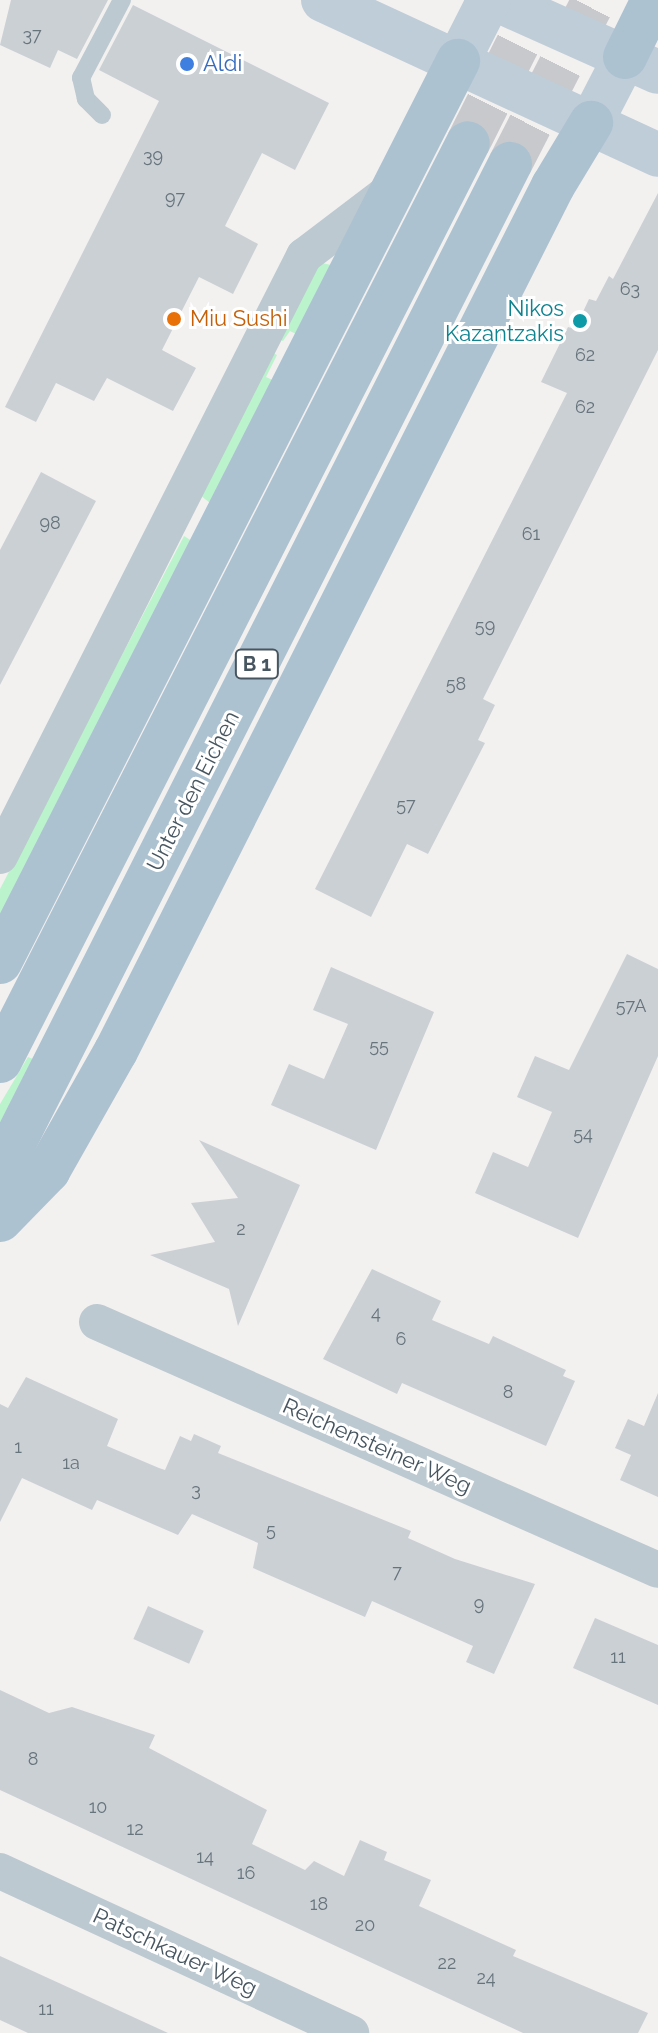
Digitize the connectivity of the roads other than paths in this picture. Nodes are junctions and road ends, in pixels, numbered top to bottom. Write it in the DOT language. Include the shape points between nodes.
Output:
graph roads {
  1 [pos="122,0"];
  2 [pos="323,0"];
  3 [pos="489,0"];
  4 [pos="497,0"];
  5 [pos="653,0"];
  6 [pos="458,61"];
  7 [pos="641,64"];
  8 [pos="102,115"];
  9 [pos="591,123"];
  10 [pos="468,143"];
  11 [pos="658,155"];
  12 [pos="510,164"];
  13 [pos="393,188"];
  14 [pos="0,856"];
  15 [pos="0,962"];
  16 [pos="0,1061"];
  17 [pos="0,1209"];
  18 [pos="0,1220"];
  19 [pos="97,1322"];
  20 [pos="658,1570"];
  21 [pos="0,1871"];
  22 [pos="351,2033"];
  1 -- 8 [label="lane" via="81,78 86,99"];
  2 -- 6 [label="main road"];
  3 -- 6 [label="main road"];
  4 -- 7 [label="main road"];
  5 -- 7 [label="main road"];
  6 -- 9 [label="main road"];
  6 -- 13 [label="main road"];
  7 -- 9 [label="main road"];
  9 -- 11 [label="main road"];
  9 -- 18 [label="main road" via="553,186 116,1051 48,1171"];
  10 -- 16 [label="main road, B 1"];
  12 -- 17 [label="main road, Unter den Eichen / B 1" via="4,1163"];
  13 -- 14 [label="street" via="304,256"];
  13 -- 15 [label="main road"];
  19 -- 20 [label="street, Reichensteiner Weg"];
  21 -- 22 [label="street, Patschkauer Weg"];
}
